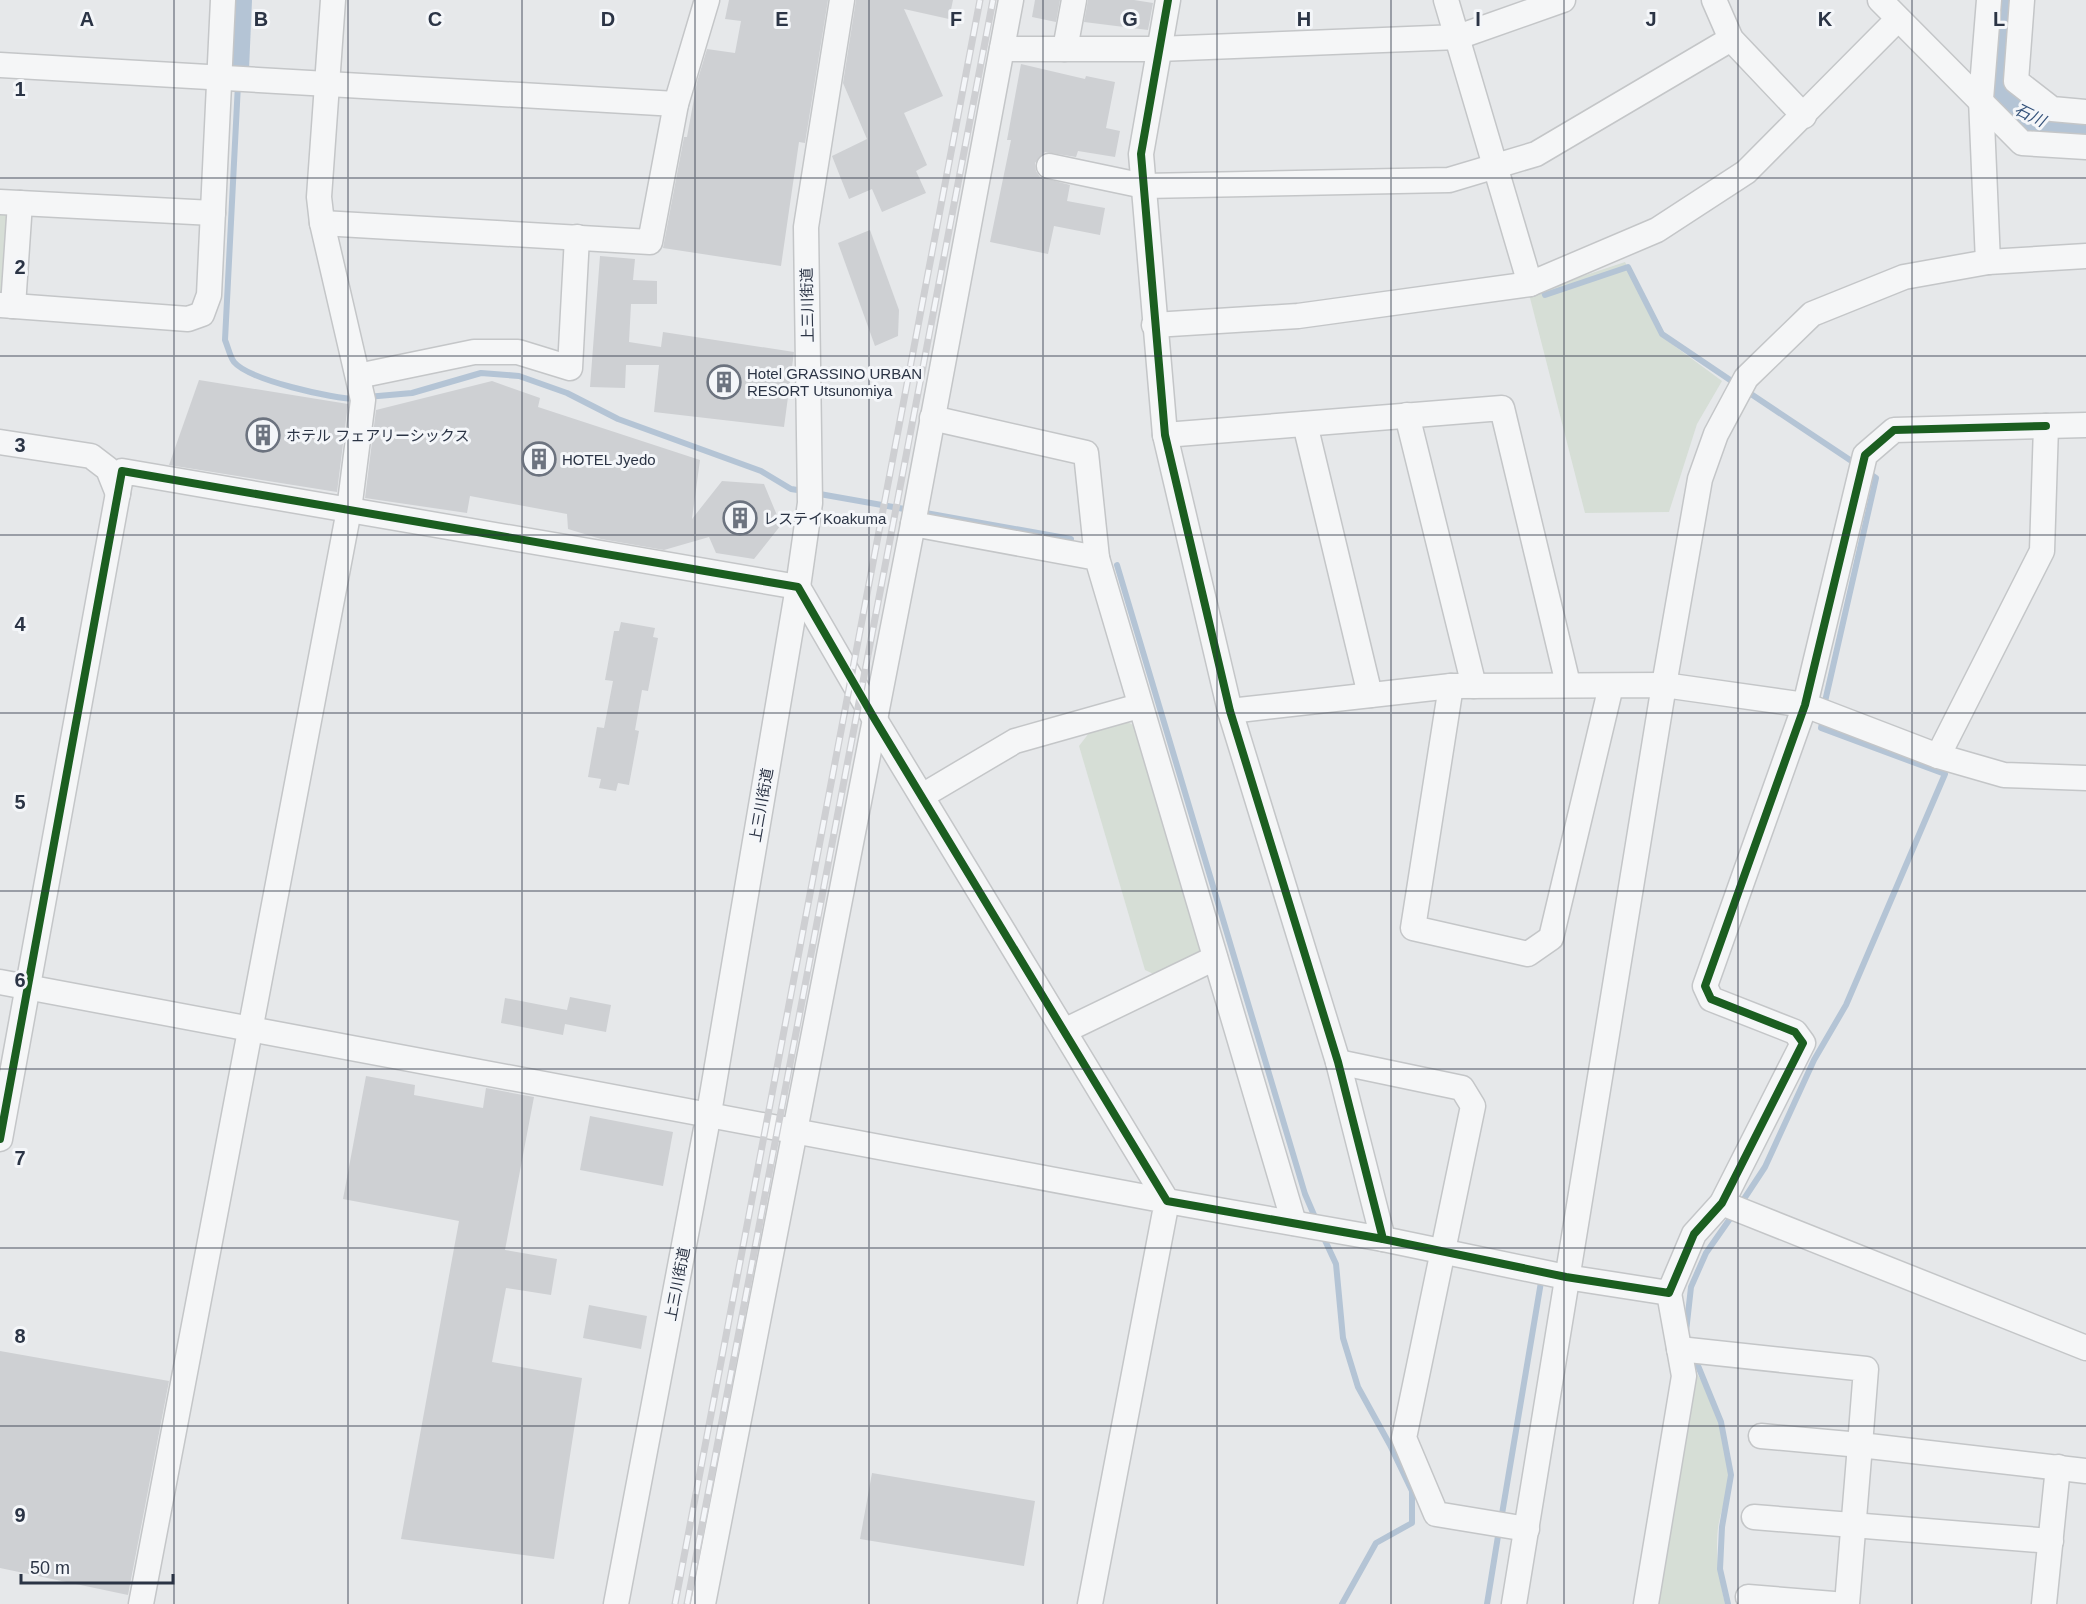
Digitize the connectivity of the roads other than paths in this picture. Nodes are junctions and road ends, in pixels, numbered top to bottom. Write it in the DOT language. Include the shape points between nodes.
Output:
graph roads {
  1 [pos="223,0"];
  2 [pos="333,0"];
  3 [pos="707,0"];
  4 [pos="842,0"];
  5 [pos="1011,0"];
  6 [pos="1074,0"];
  7 [pos="1168,0"];
  8 [pos="1446,0"];
  9 [pos="1563,0"];
  10 [pos="1714,0"];
  11 [pos="1880,0"];
  12 [pos="1989,0"];
  13 [pos="2022,0"];
  14 [pos="1898,19"];
  15 [pos="1458,37"];
  16 [pos="1731,39"];
  17 [pos="1002,49"];
  18 [pos="1065,49"];
  19 [pos="1158,49"];
  20 [pos="0,65"];
  21 [pos="220,77"];
  22 [pos="328,84"];
  23 [pos="1981,99"];
  24 [pos="676,104"];
  25 [pos="2086,112"];
  26 [pos="1804,116"];
  27 [pos="2086,147"];
  28 [pos="1049,166"];
  29 [pos="1496,166"];
  30 [pos="1144,186"];
  31 [pos="10,203"];
  32 [pos="213,213"];
  33 [pos="322,223"];
  34 [pos="578,237"];
  35 [pos="2086,256"];
  36 [pos="1988,262"];
  37 [pos="1530,284"];
  38 [pos="7,305"];
  39 [pos="1154,325"];
  40 [pos="358,376"];
  41 [pos="1407,415"];
  42 [pos="932,418"];
  43 [pos="1305,424"];
  44 [pos="2086,424"];
  45 [pos="2046,426"];
  46 [pos="1165,435"];
  47 [pos="0,442"];
  48 [pos="118,494"];
  49 [pos="349,510"];
  50 [pos="913,525"];
  51 [pos="1097,558"];
  52 [pos="798,587"];
  53 [pos="1568,684"];
  54 [pos="1664,685"];
  55 [pos="1462,686"];
  56 [pos="1611,686"];
  57 [pos="1370,695"];
  58 [pos="1805,705"];
  59 [pos="1139,706"];
  60 [pos="1230,711"];
  61 [pos="874,718"];
  62 [pos="1938,756"];
  63 [pos="2086,778"];
  64 [pos="922,796"];
  65 [pos="1215,958"];
  66 [pos="0,982"];
  67 [pos="28,987"];
  68 [pos="250,1029"];
  69 [pos="1064,1030"];
  70 [pos="1338,1062"];
  71 [pos="709,1113"];
  72 [pos="795,1130"];
  73 [pos="0,1139"];
  74 [pos="1167,1202"];
  75 [pos="1722,1203"];
  76 [pos="1294,1223"];
  77 [pos="1383,1239"];
  78 [pos="1442,1251"];
  79 [pos="1566,1277"];
  80 [pos="1669,1293"];
  81 [pos="1679,1348"];
  82 [pos="2086,1348"];
  83 [pos="1761,1436"];
  84 [pos="1860,1445"];
  85 [pos="2058,1467"];
  86 [pos="2086,1471"];
  87 [pos="1754,1517"];
  88 [pos="1854,1526"];
  89 [pos="1527,1529"];
  90 [pos="2051,1541"];
  91 [pos="1748,1597"];
  92 [pos="141,1604"];
  93 [pos="616,1604"];
  94 [pos="703,1604"];
  95 [pos="1090,1604"];
  96 [pos="1514,1604"];
  97 [pos="1646,1604"];
  98 [pos="1834,1604"];
  99 [pos="1847,1604"];
  100 [pos="2044,1604"];
  1 -- 21 [label="street"];
  2 -- 22 [label="street"];
  3 -- 24 [label="street"];
  4 -- 52 [label="street, 上三川街道" via="806,227 810,503"];
  5 -- 17 [label="street"];
  6 -- 18 [label="street"];
  7 -- 19 [label="street"];
  8 -- 15 [label="street"];
  9 -- 15 [label="street"];
  10 -- 16 [label="street"];
  11 -- 14 [label="street"];
  12 -- 23 [label="street"];
  13 -- 25 [label="street" via="2016,81 2052,109"];
  14 -- 23 [label="street"];
  14 -- 26 [label="street"];
  15 -- 19 [label="street"];
  15 -- 29 [label="street"];
  16 -- 26 [label="street"];
  16 -- 29 [label="street" via="1536,154"];
  17 -- 18 [label="street"];
  17 -- 42 [label="street"];
  18 -- 19 [label="street"];
  19 -- 30 [label="street" via="1141,154"];
  20 -- 21 [label="street"];
  21 -- 22 [label="street"];
  21 -- 32 [label="street"];
  22 -- 24 [label="street"];
  22 -- 33 [label="street" via="319,197"];
  23 -- 27 [label="street" via="2022,143"];
  23 -- 36 [label="street"];
  24 -- 34 [label="street" via="650,242"];
  26 -- 37 [label="street" via="1746,172 1657,230"];
  28 -- 30 [label="street"];
  29 -- 30 [label="street" via="1449,180"];
  29 -- 37 [label="street"];
  30 -- 39 [label="street"];
  31 -- 32 [label="street"];
  31 -- 38 [label="street"];
  32 -- 38 [label="street" via="209,296 202,314 188,319"];
  33 -- 34 [label="street"];
  33 -- 40 [label="street"];
  34 -- 40 [label="street" via="570,368 518,352 474,352"];
  35 -- 36 [label="street"];
  36 -- 54 [label="street" via="1904,277 1812,314 1746,378 1716,435 1700,479"];
  37 -- 39 [label="street" via="1298,316"];
  39 -- 46 [label="street"];
  40 -- 49 [label="street" via="363,400"];
  41 -- 43 [label="street"];
  41 -- 53 [label="street" via="1502,408"];
  41 -- 55 [label="street"];
  42 -- 50 [label="street"];
  42 -- 51 [label="street" via="1086,453"];
  43 -- 46 [label="street"];
  43 -- 57 [label="street"];
  44 -- 45 [label="street"];
  45 -- 58 [label="street" via="1894,430 1865,455"];
  45 -- 62 [label="street" via="2042,551"];
  46 -- 60 [label="street"];
  47 -- 48 [label="street" via="91,456 108,469"];
  48 -- 49 [label="street" via="122,471"];
  48 -- 67 [label="street"];
  49 -- 52 [label="street"];
  49 -- 68 [label="street"];
  50 -- 51 [label="street"];
  50 -- 61 [label="street"];
  51 -- 59 [label="street"];
  52 -- 61 [label="street"];
  52 -- 71 [label="street, 上三川街道"];
  53 -- 55 [label="street"];
  53 -- 56 [label="street"];
  54 -- 56 [label="street"];
  54 -- 58 [label="street"];
  54 -- 79 [label="street"];
  55 -- 56 [label="street" via="1413,928 1528,954 1551,938"];
  55 -- 57 [label="street"];
  57 -- 60 [label="street"];
  58 -- 62 [label="street"];
  58 -- 75 [label="street" via="1705,986 1711,999 1795,1032 1803,1043"];
  59 -- 64 [label="street" via="1015,741"];
  59 -- 65 [label="street"];
  60 -- 70 [label="street"];
  61 -- 64 [label="street"];
  61 -- 72 [label="street"];
  62 -- 63 [label="street" via="2004,775"];
  64 -- 69 [label="street"];
  65 -- 69 [label="street"];
  65 -- 76 [label="street"];
  66 -- 67 [label="street"];
  67 -- 68 [label="street"];
  67 -- 73 [label="street"];
  68 -- 71 [label="street"];
  68 -- 92 [label="street"];
  69 -- 74 [label="street"];
  70 -- 77 [label="street"];
  70 -- 78 [label="street" via="1462,1088 1473,1106"];
  71 -- 72 [label="street"];
  71 -- 93 [label="street, 上三川街道"];
  72 -- 74 [label="street"];
  72 -- 94 [label="street"];
  74 -- 76 [label="street"];
  74 -- 95 [label="street"];
  75 -- 80 [label="street" via="1694,1234"];
  75 -- 82 [label="street"];
  76 -- 77 [label="street"];
  77 -- 78 [label="street"];
  78 -- 79 [label="street"];
  78 -- 89 [label="street" via="1404,1438 1436,1514"];
  79 -- 80 [label="street"];
  79 -- 89 [label="street"];
  80 -- 81 [label="street"];
  81 -- 84 [label="street" via="1866,1369"];
  81 -- 97 [label="street" via="1684,1376"];
  83 -- 84 [label="street"];
  84 -- 85 [label="street"];
  84 -- 88 [label="street"];
  85 -- 86 [label="street"];
  85 -- 90 [label="street"];
  87 -- 88 [label="street"];
  88 -- 90 [label="street"];
  88 -- 99 [label="street"];
  89 -- 96 [label="street"];
  90 -- 100 [label="street"];
  91 -- 98 [label="street"];
}
